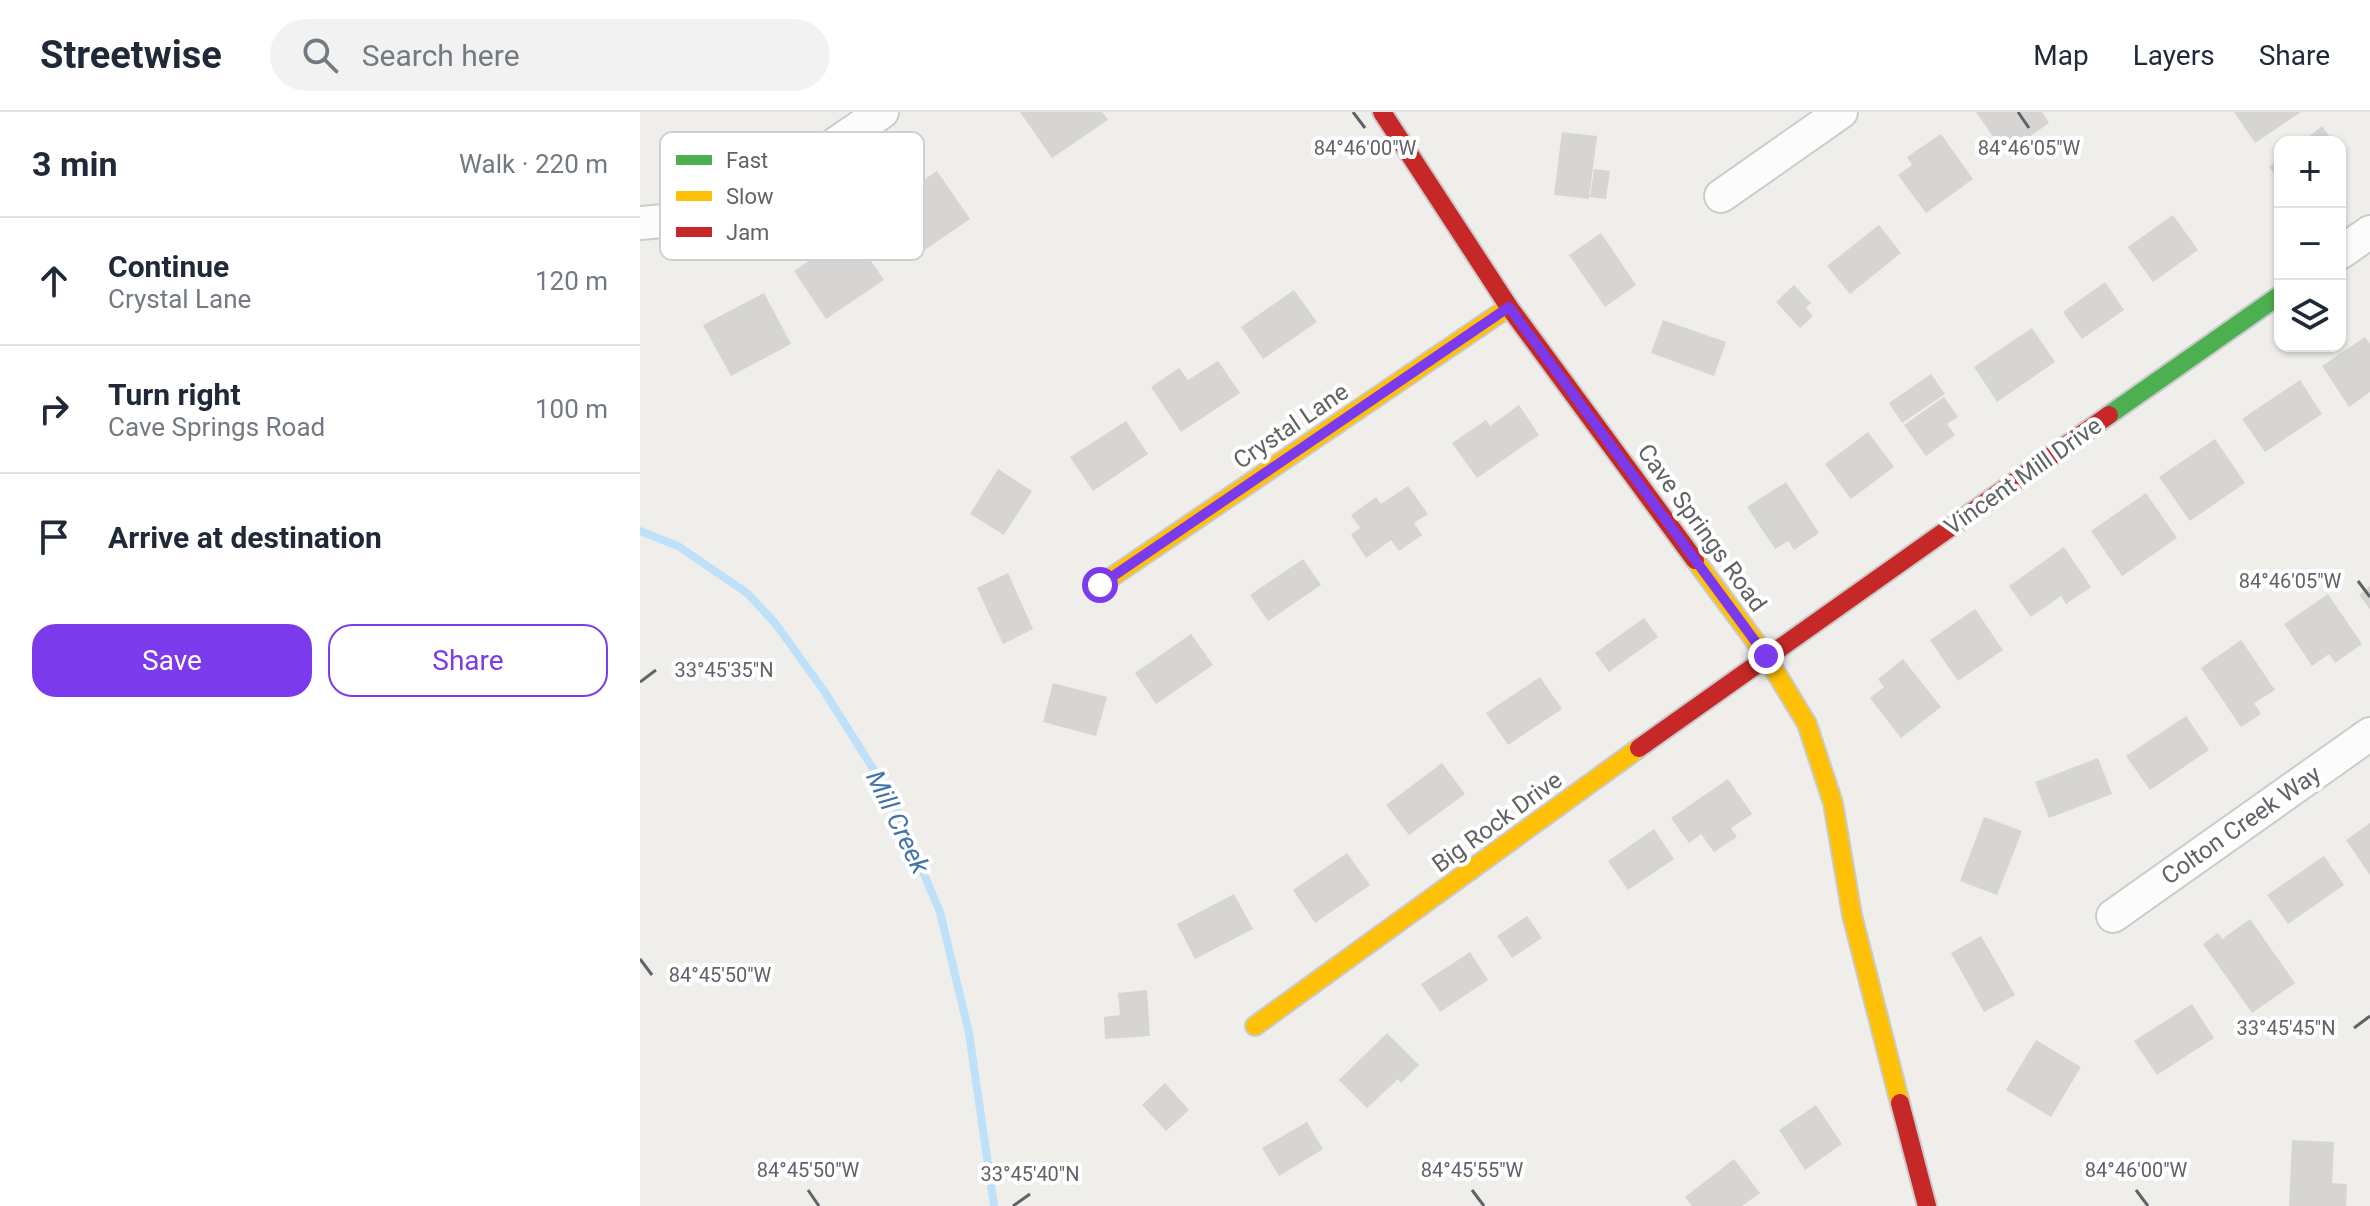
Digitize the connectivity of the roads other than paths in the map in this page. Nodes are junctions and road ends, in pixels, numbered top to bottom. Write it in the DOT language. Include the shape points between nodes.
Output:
graph roads {
  1 [pos="882,112"];
  2 [pos="1382,112"];
  3 [pos="1841,112"];
  4 [pos="853,132"];
  5 [pos="1721,196"];
  6 [pos="660,221"];
  7 [pos="640,223"];
  8 [pos="2370,232"];
  9 [pos="2346,249"];
  10 [pos="2274,299"];
  11 [pos="1509,307"];
  12 [pos="1100,585"];
  13 [pos="1766,656"];
  14 [pos="2370,734"];
  15 [pos="2113,916"];
  16 [pos="1255,1026"];
  17 [pos="1927,1206"];
  1 -- 4 [label="street"];
  2 -- 11 [label="street, Cave Springs Road"];
  3 -- 5 [label="street"];
  6 -- 7 [label="street"];
  8 -- 9 [label="street"];
  10 -- 13 [label="street, Vincent Mill Drive"];
  11 -- 12 [label="street, Crystal Lane"];
  11 -- 13 [label="street, Cave Springs Road"];
  13 -- 16 [label="street, Big Rock Drive"];
  13 -- 17 [label="street, Cave Springs Road" via="1807,724 1833,803 1852,915"];
  14 -- 15 [label="street, Colton Creek Way"];
}
